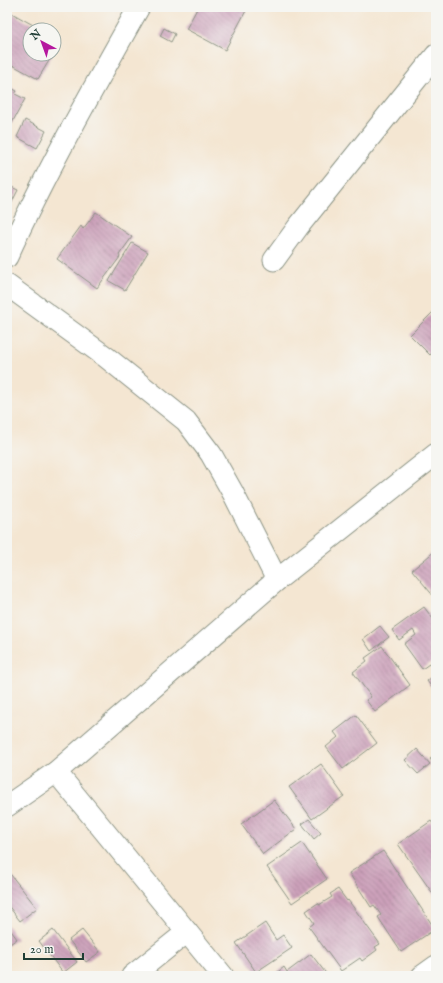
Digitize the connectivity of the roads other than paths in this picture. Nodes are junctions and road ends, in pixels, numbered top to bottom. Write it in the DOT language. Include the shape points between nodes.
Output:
graph roads {
  1 [pos="139,7"];
  2 [pos="436,55"];
  3 [pos="7,257"];
  4 [pos="274,260"];
  5 [pos="7,285"];
  6 [pos="436,454"];
  7 [pos="277,580"];
  8 [pos="56,772"];
  9 [pos="7,806"];
  10 [pos="187,932"];
  11 [pos="436,966"];
  12 [pos="132,976"];
  13 [pos="223,976"];
  14 [pos="422,976"];
  1 -- 3 [label="street" via="27,213"];
  2 -- 4 [label="street"];
  5 -- 7 [label="street" via="106,357 186,421 211,454"];
  6 -- 7 [label="street"];
  7 -- 8 [label="street"];
  8 -- 9 [label="street"];
  8 -- 10 [label="street"];
  10 -- 12 [label="street"];
  10 -- 13 [label="street"];
  11 -- 14 [label="street"];
}
